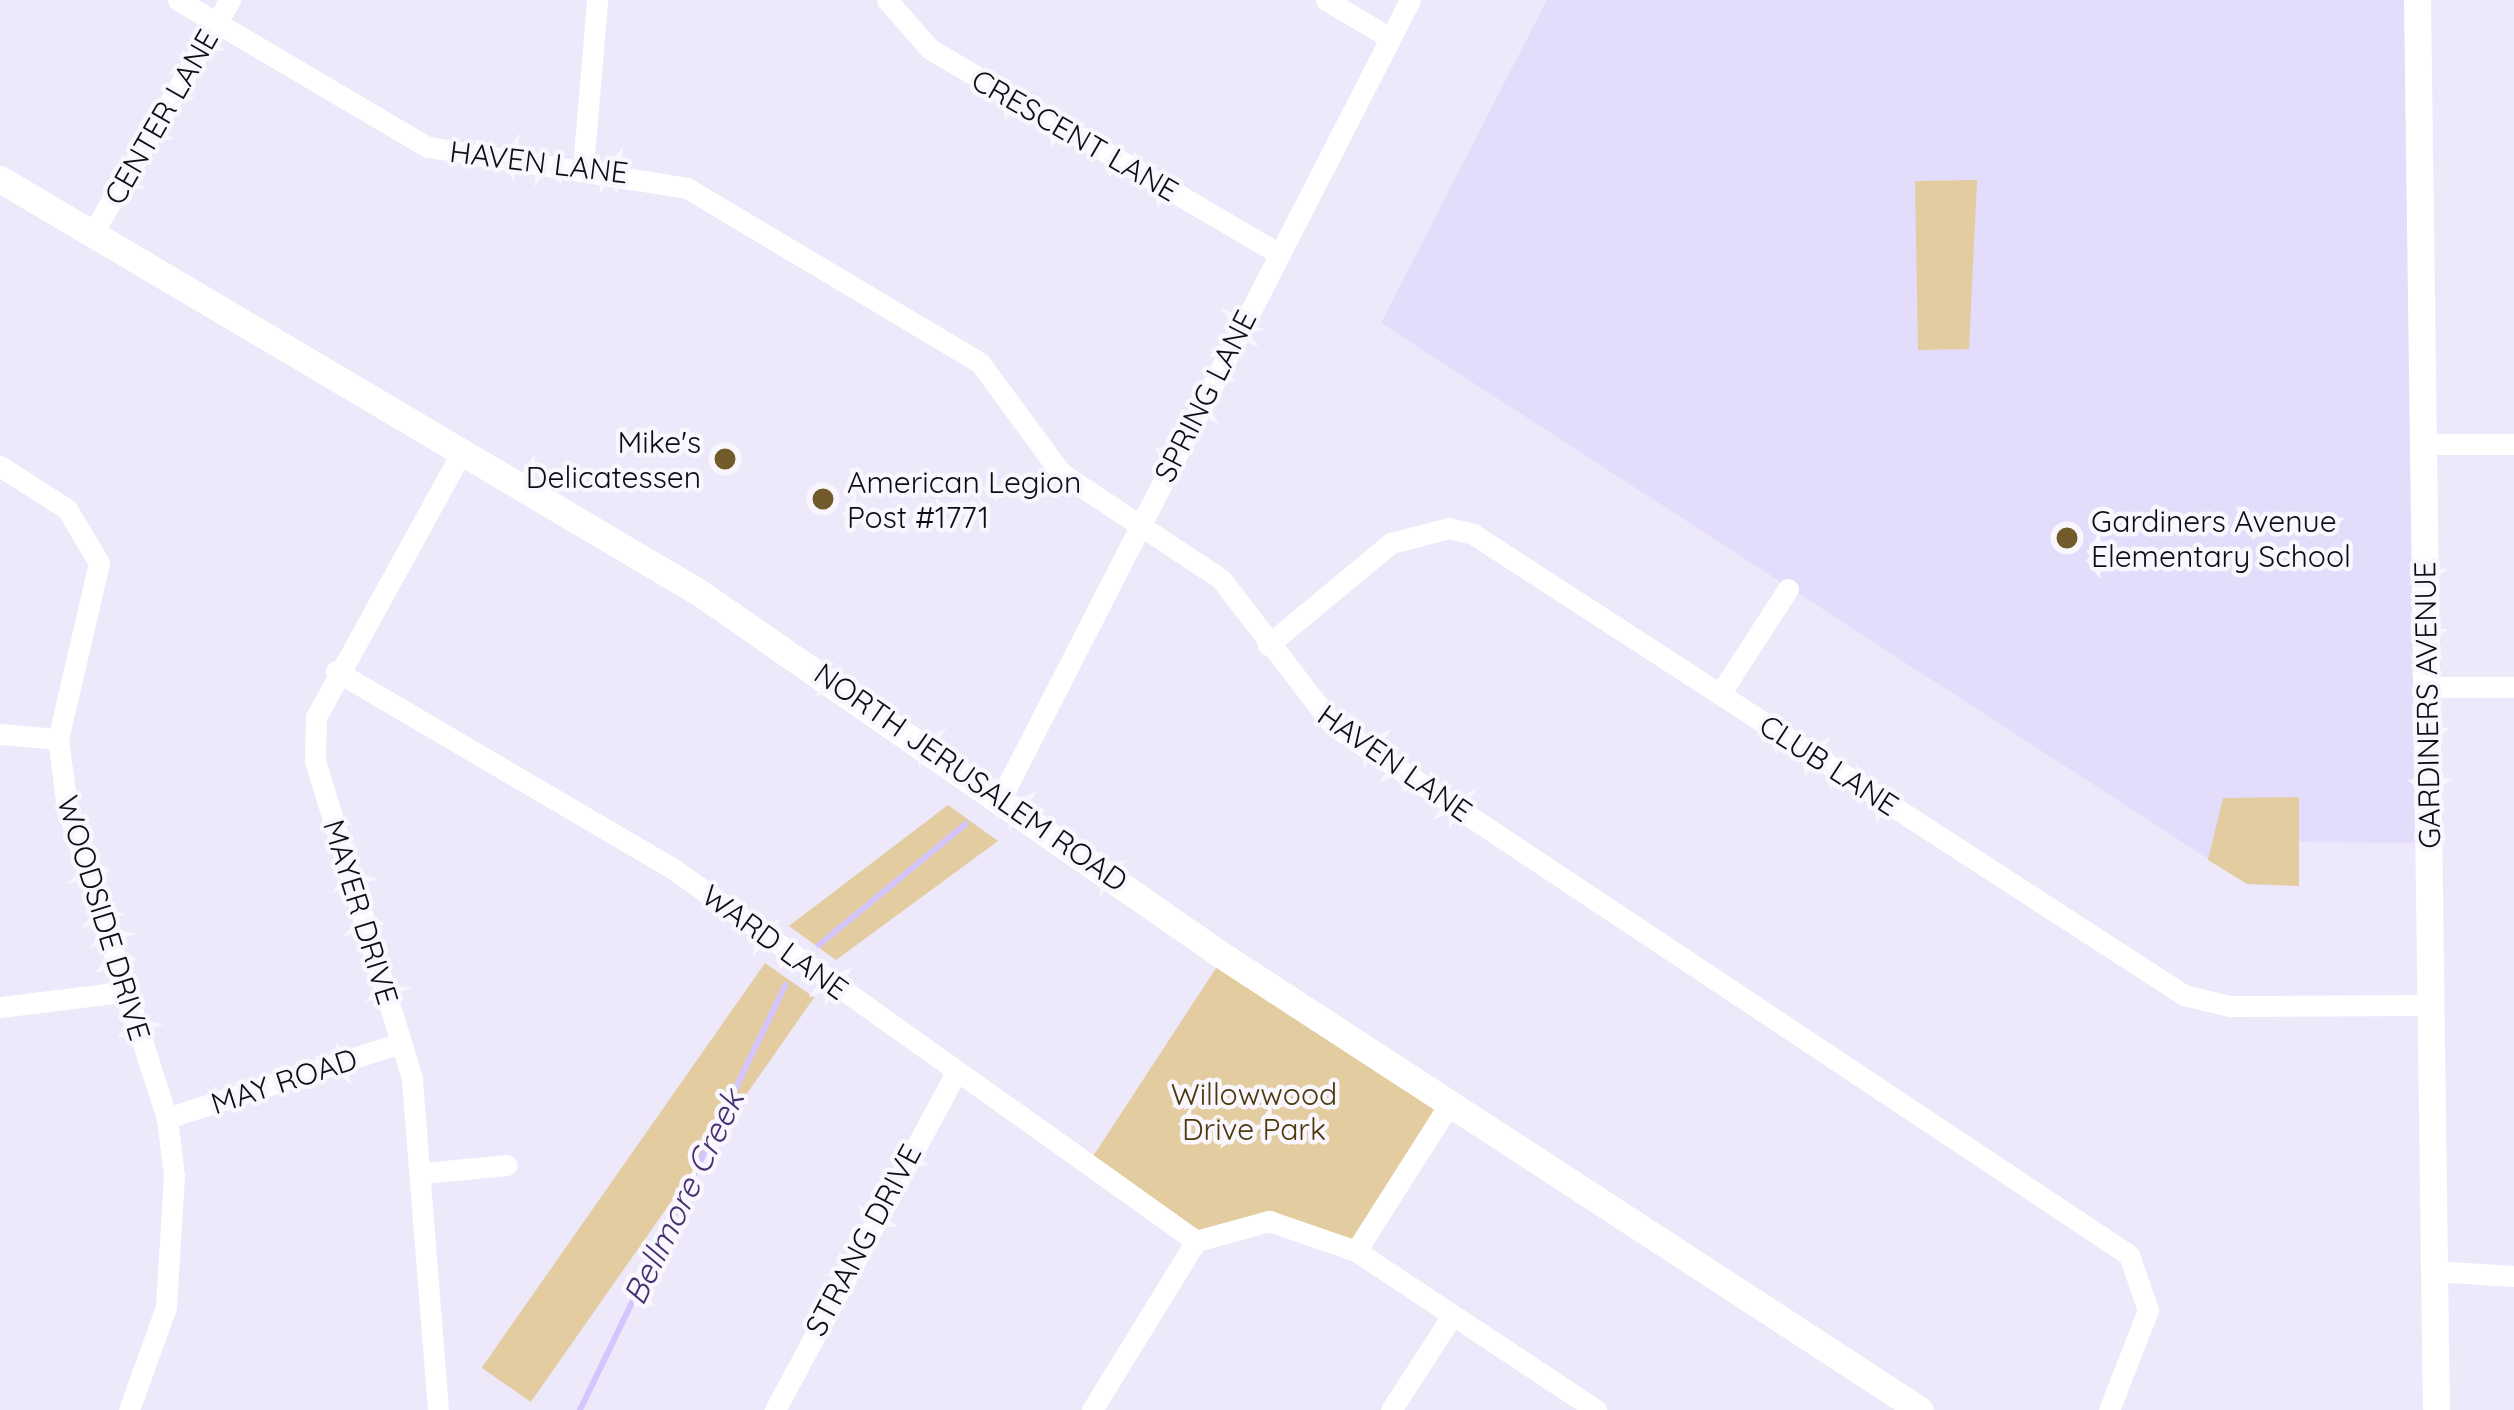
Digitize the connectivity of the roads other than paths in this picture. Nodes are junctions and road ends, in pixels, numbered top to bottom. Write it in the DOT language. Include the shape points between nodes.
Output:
graph roads {
  1 [pos="178,0"];
  2 [pos="230,0"];
  3 [pos="597,0"];
  4 [pos="887,0"];
  5 [pos="1326,0"];
  6 [pos="1410,0"];
  7 [pos="2417,0"];
  8 [pos="217,23"];
  9 [pos="1390,38"];
  10 [pos="583,168"];
  11 [pos="0,179"];
  12 [pos="92,234"];
  13 [pos="1279,254"];
  14 [pos="2423,444"];
  15 [pos="2514,444"];
  16 [pos="463,450"];
  17 [pos="0,466"];
  18 [pos="1139,525"];
  19 [pos="1788,589"];
  20 [pos="1268,645"];
  21 [pos="336,671"];
  22 [pos="2428,687"];
  23 [pos="2514,687"];
  24 [pos="1720,694"];
  25 [pos="0,734"];
  26 [pos="58,739"];
  27 [pos="1003,794"];
  28 [pos="123,992"];
  29 [pos="2430,1005"];
  30 [pos="0,1007"];
  31 [pos="400,1043"];
  32 [pos="956,1073"];
  33 [pos="1448,1106"];
  34 [pos="167,1118"];
  35 [pos="507,1165"];
  36 [pos="424,1172"];
  37 [pos="1196,1241"];
  38 [pos="1357,1251"];
  39 [pos="2433,1271"];
  40 [pos="2514,1276"];
  41 [pos="1452,1316"];
  42 [pos="130,1410"];
  43 [pos="439,1410"];
  44 [pos="775,1410"];
  45 [pos="1092,1410"];
  46 [pos="1391,1410"];
  47 [pos="1596,1410"];
  48 [pos="1920,1410"];
  49 [pos="2109,1410"];
  50 [pos="2436,1410"];
  1 -- 8 [label="street, HAVEN LANE"];
  2 -- 8 [label="street, CENTER LANE"];
  3 -- 10 [label="street"];
  4 -- 13 [label="street, CRESCENT LANE" via="930,50"];
  5 -- 9 [label="street"];
  6 -- 9 [label="street, SPRING LANE"];
  7 -- 14 [label="main road, GARDINERS AVENUE"];
  8 -- 10 [label="street, HAVEN LANE" via="428,147"];
  8 -- 12 [label="street, CENTER LANE"];
  9 -- 13 [label="street, SPRING LANE"];
  10 -- 18 [label="street, HAVEN LANE" via="687,188 959,348 1001,385 1061,473"];
  11 -- 12 [label="main road, NORTH JERUSALEM ROAD"];
  12 -- 16 [label="main road, NORTH JERUSALEM ROAD"];
  13 -- 18 [label="street, SPRING LANE"];
  14 -- 15 [label="street"];
  14 -- 22 [label="main road, GARDINERS AVENUE"];
  16 -- 21 [label="street, MAYER DRIVE"];
  16 -- 27 [label="main road, NORTH JERUSALEM ROAD"];
  17 -- 26 [label="street, WOODSIDE DRIVE" via="67,509 99,563"];
  18 -- 20 [label="street, HAVEN LANE" via="1221,579"];
  18 -- 27 [label="street, SPRING LANE"];
  19 -- 24 [label="street"];
  20 -- 24 [label="street, CLUB LANE" via="1391,543 1450,528"];
  20 -- 49 [label="street, HAVEN LANE" via="1334,726 2129,1255 2148,1310"];
  21 -- 31 [label="street, MAYER DRIVE" via="316,717 315,760"];
  21 -- 32 [label="street, WARD LANE" via="672,868"];
  22 -- 23 [label="street"];
  22 -- 29 [label="main road, GARDINERS AVENUE"];
  24 -- 29 [label="street, CLUB LANE" via="2184,994 2229,1006"];
  25 -- 26 [label="street"];
  26 -- 28 [label="street, WOODSIDE DRIVE" via="67,807"];
  27 -- 33 [label="main road, NORTH JERUSALEM ROAD"];
  28 -- 30 [label="street"];
  28 -- 34 [label="street, WOODSIDE DRIVE"];
  29 -- 39 [label="main road, GARDINERS AVENUE"];
  31 -- 34 [label="street, MAY ROAD"];
  31 -- 36 [label="street, MAYER DRIVE"];
  32 -- 37 [label="street, WARD LANE"];
  32 -- 44 [label="street, STRANG DRIVE"];
  33 -- 38 [label="street"];
  33 -- 48 [label="main road, NORTH JERUSALEM ROAD"];
  34 -- 42 [label="street, WOODSIDE DRIVE" via="173,1256"];
  35 -- 36 [label="street"];
  36 -- 43 [label="street, MAYER DRIVE"];
  37 -- 38 [label="street" via="1269,1221"];
  37 -- 45 [label="street"];
  38 -- 41 [label="street"];
  39 -- 40 [label="street"];
  39 -- 50 [label="main road, GARDINERS AVENUE"];
  41 -- 46 [label="street"];
  41 -- 47 [label="street"];
}
